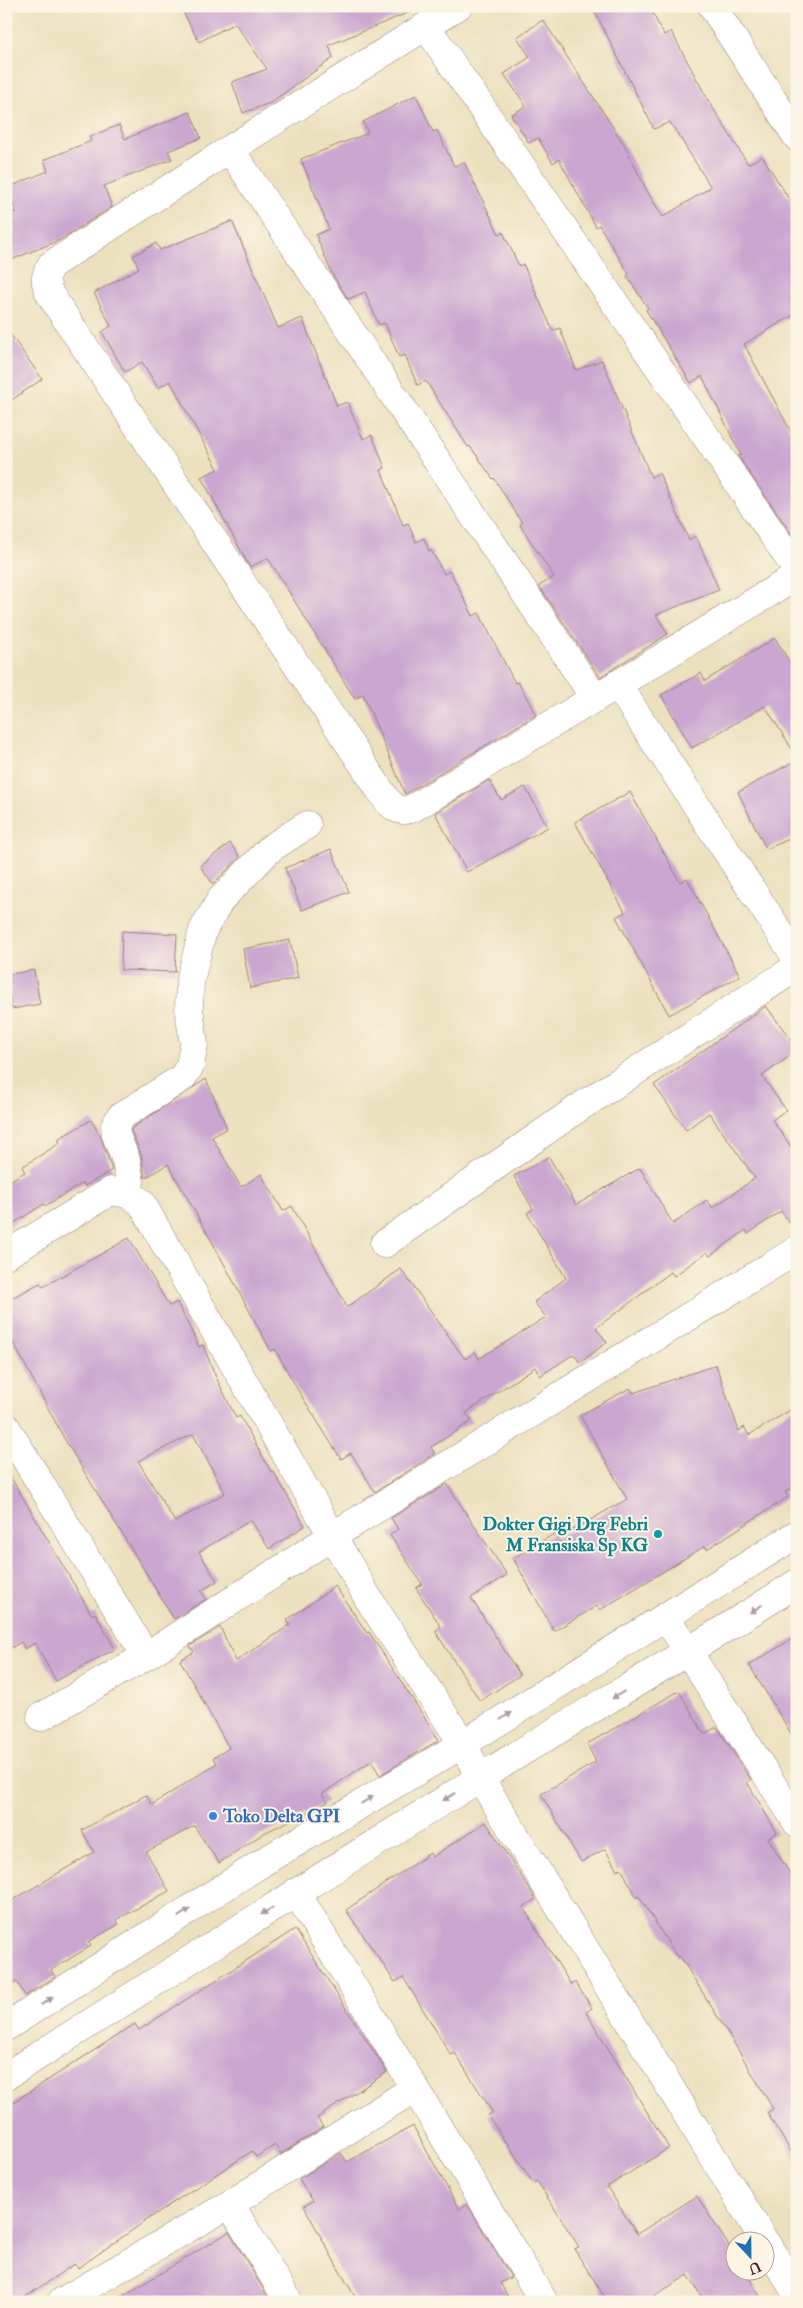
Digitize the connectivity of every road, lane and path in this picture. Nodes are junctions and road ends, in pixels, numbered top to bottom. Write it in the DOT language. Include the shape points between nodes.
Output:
graph roads {
  1 [pos="458,6"];
  2 [pos="712,6"];
  3 [pos="426,26"];
  4 [pos="797,137"];
  5 [pos="230,149"];
  6 [pos="797,570"];
  7 [pos="797,576"];
  8 [pos="617,684"];
  9 [pos="594,697"];
  10 [pos="307,825"];
  11 [pos="797,959"];
  12 [pos="797,967"];
  13 [pos="128,1194"];
  14 [pos="384,1244"];
  15 [pos="797,1250"];
  16 [pos="6,1255"];
  17 [pos="6,1427"];
  18 [pos="797,1534"];
  19 [pos="334,1535"];
  20 [pos="797,1583"];
  21 [pos="666,1617"];
  22 [pos="689,1652"];
  23 [pos="146,1656"];
  24 [pos="41,1717"];
  25 [pos="463,1744"];
  26 [pos="480,1778"];
  27 [pos="797,1822"];
  28 [pos="296,1892"];
  29 [pos="6,2027"];
  30 [pos="6,2076"];
  31 [pos="415,2088"];
  32 [pos="230,2204"];
  33 [pos="758,2230"];
  34 [pos="776,2260"];
  35 [pos="797,2294"];
  36 [pos="72,2299"];
  37 [pos="289,2302"];
  38 [pos="544,2302"];
  1 -- 3 [label="street"];
  2 -- 4 [label="street"];
  3 -- 5 [label="street"];
  3 -- 6 [label="street"];
  5 -- 9 [label="street"];
  5 -- 9 [label="street" via="51,265 45,283 62,313 392,806 405,811 413,808"];
  7 -- 8 [label="street"];
  8 -- 9 [label="street"];
  8 -- 11 [label="street"];
  10 -- 13 [label="street" via="271,848 258,861 221,899 204,930 190,981 194,1044 190,1066 182,1078 120,1116 115,1126 128,1172"];
  12 -- 14 [label="street" via="580,1107"];
  13 -- 16 [label="street" via="111,1191"];
  13 -- 19 [label="street" via="141,1202"];
  15 -- 19 [label="street"];
  17 -- 23 [label="street"];
  18 -- 21 [label="street"];
  19 -- 23 [label="street"];
  19 -- 25 [label="street" via="368,1598"];
  20 -- 22 [label="street, one-way"];
  21 -- 22 [label="street"];
  25 -- 21 [label="street, one-way"];
  22 -- 26 [label="street, one-way"];
  22 -- 27 [label="street"];
  23 -- 24 [label="street"];
  25 -- 26 [label="street"];
  29 -- 25 [label="street, one-way" via="268,1859"];
  26 -- 28 [label="street, one-way"];
  26 -- 33 [label="street"];
  28 -- 30 [label="street, one-way"];
  28 -- 31 [label="street"];
  31 -- 32 [label="street"];
  31 -- 38 [label="street"];
  32 -- 36 [label="street"];
  32 -- 37 [label="street"];
  34 -- 35 [label="street"];
}
